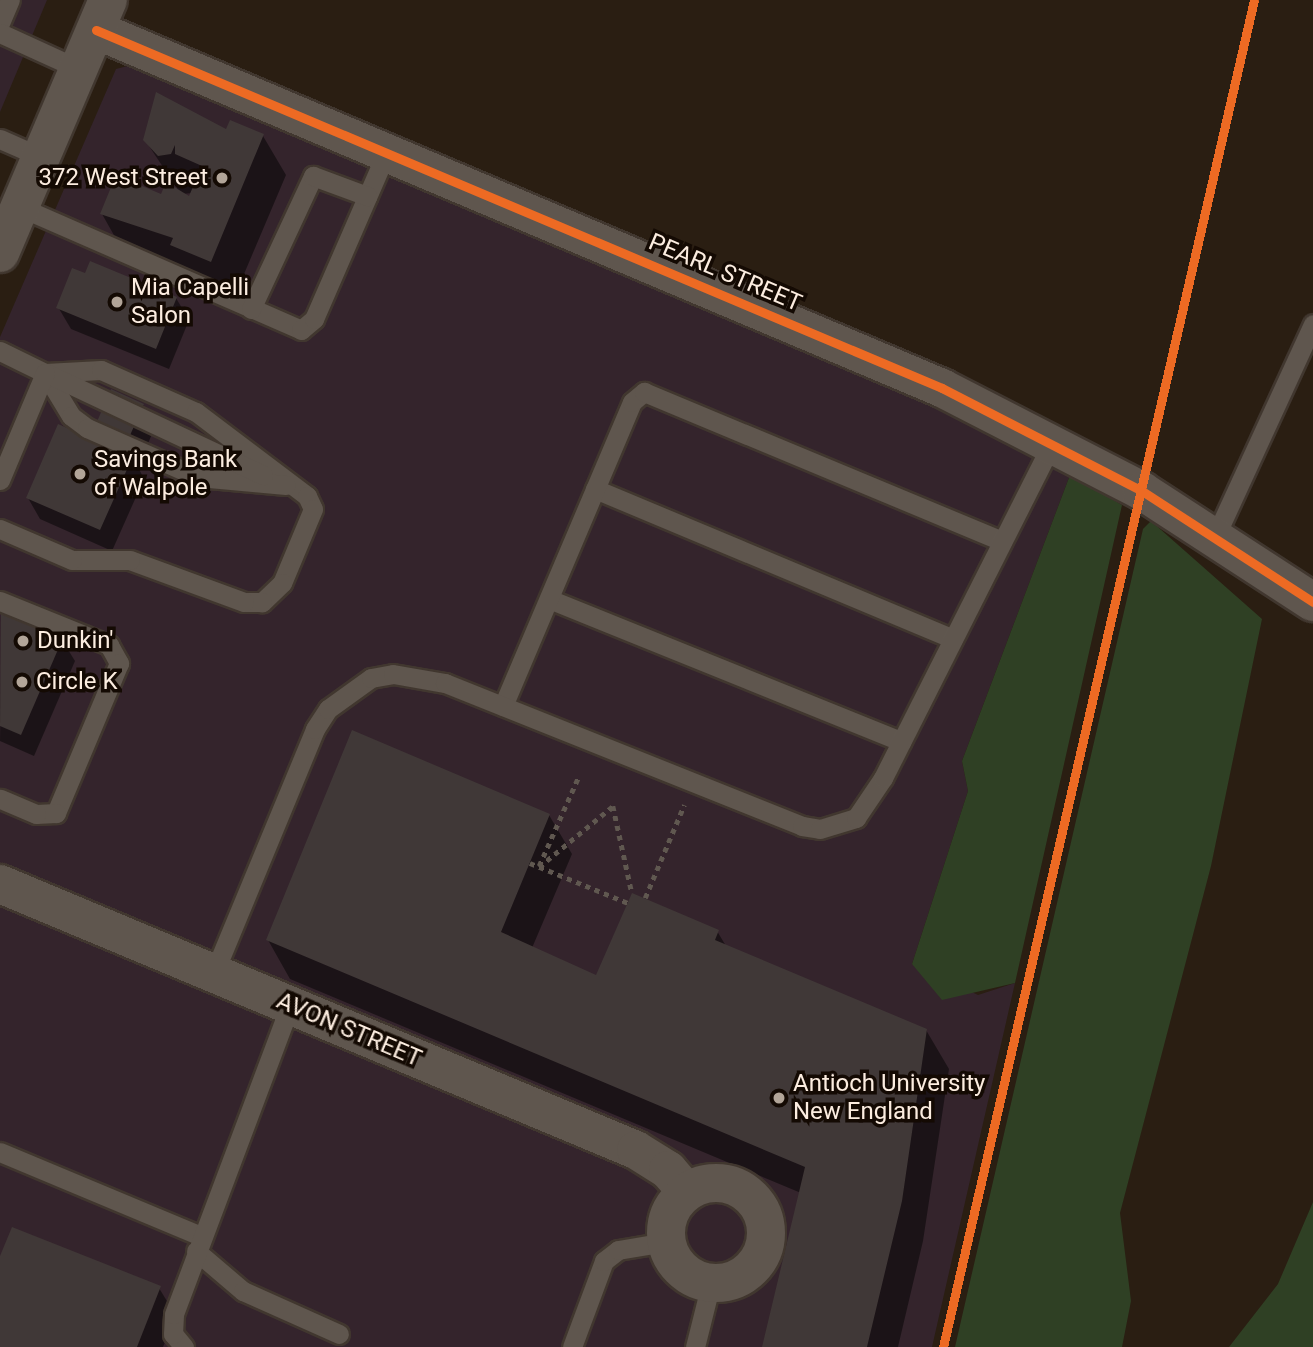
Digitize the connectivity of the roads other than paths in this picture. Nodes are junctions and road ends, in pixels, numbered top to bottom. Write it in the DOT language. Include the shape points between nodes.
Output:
graph roads {
  1 [pos="10,0"];
  2 [pos="102,15"];
  3 [pos="0,23"];
  4 [pos="0,33"];
  5 [pos="79,69"];
  6 [pos="0,139"];
  7 [pos="387,151"];
  8 [pos="41,157"];
  9 [pos="367,196"];
  10 [pos="20,207"];
  11 [pos="0,253"];
  12 [pos="251,309"];
  13 [pos="1313,324"];
  14 [pos="0,351"];
  15 [pos="45,373"];
  16 [pos="1053,441"];
  17 [pos="0,480"];
  18 [pos="286,485"];
  19 [pos="595,489"];
  20 [pos="4,528"];
  21 [pos="1216,535"];
  22 [pos="1002,541"];
  23 [pos="548,598"];
  24 [pos="0,601"];
  25 [pos="1313,601"];
  26 [pos="953,639"];
  27 [pos="503,706"];
  28 [pos="901,741"];
  29 [pos="0,799"];
  30 [pos="0,884"];
  31 [pos="214,973"];
  32 [pos="290,1006"];
  33 [pos="0,1152"];
  34 [pos="687,1192"];
  35 [pos="666,1242"];
  36 [pos="199,1244"];
  37 [pos="711,1283"];
  38 [pos="339,1334"];
  39 [pos="184,1347"];
  40 [pos="572,1347"];
  41 [pos="695,1347"];
  1 -- 3 [label="lane"];
  2 -- 5 [label="street"];
  2 -- 7 [label="street, PEARL STREET"];
  4 -- 5 [label="lane"];
  5 -- 8 [label="street"];
  6 -- 8 [label="lane"];
  7 -- 9 [label="lane"];
  7 -- 16 [label="street, PEARL STREET"];
  8 -- 10 [label="street"];
  9 -- 12 [label="lane" via="313,176"];
  9 -- 12 [label="lane" via="308,328"];
  10 -- 11 [label="street"];
  10 -- 12 [label="lane"];
  13 -- 21 [label="lane"];
  14 -- 15 [label="lane"];
  15 -- 17 [label="lane"];
  15 -- 18 [label="lane"];
  15 -- 18 [label="lane" via="101,370 196,412"];
  15 -- 18 [label="lane" via="71,416 87,428 198,477"];
  16 -- 21 [label="street, PEARL STREET"];
  16 -- 22 [label="lane"];
  18 -- 20 [label="lane" via="307,496 313,509 282,583 262,602 244,602 130,560 72,560"];
  19 -- 22 [label="lane" via="632,402 644,392"];
  19 -- 23 [label="lane"];
  19 -- 26 [label="lane"];
  21 -- 25 [label="street, PEARL STREET"];
  22 -- 26 [label="lane"];
  23 -- 27 [label="lane"];
  23 -- 28 [label="lane"];
  24 -- 29 [label="lane" via="109,645 119,663 56,813 36,814"];
  26 -- 28 [label="lane"];
  27 -- 28 [label="lane" via="820,829 856,818"];
  27 -- 31 [label="lane" via="446,683 393,674 371,678 328,709"];
  30 -- 31 [label="street, AVON STREET"];
  31 -- 32 [label="street, AVON STREET"];
  32 -- 34 [label="street, AVON STREET" via="636,1150 668,1170"];
  32 -- 36 [label="lane"];
  33 -- 36 [label="lane"];
  34 -- 35 [label="street" via="670,1211"];
  34 -- 37 [label="street" via="728,1183 756,1203 764,1218 766,1235 754,1266 741,1276"];
  35 -- 37 [label="street" via="682,1270"];
  35 -- 40 [label="lane" via="610,1254 598,1270"];
  36 -- 38 [label="lane" via="243,1291"];
  36 -- 39 [label="lane" via="172,1325"];
  37 -- 41 [label="lane"];
}
